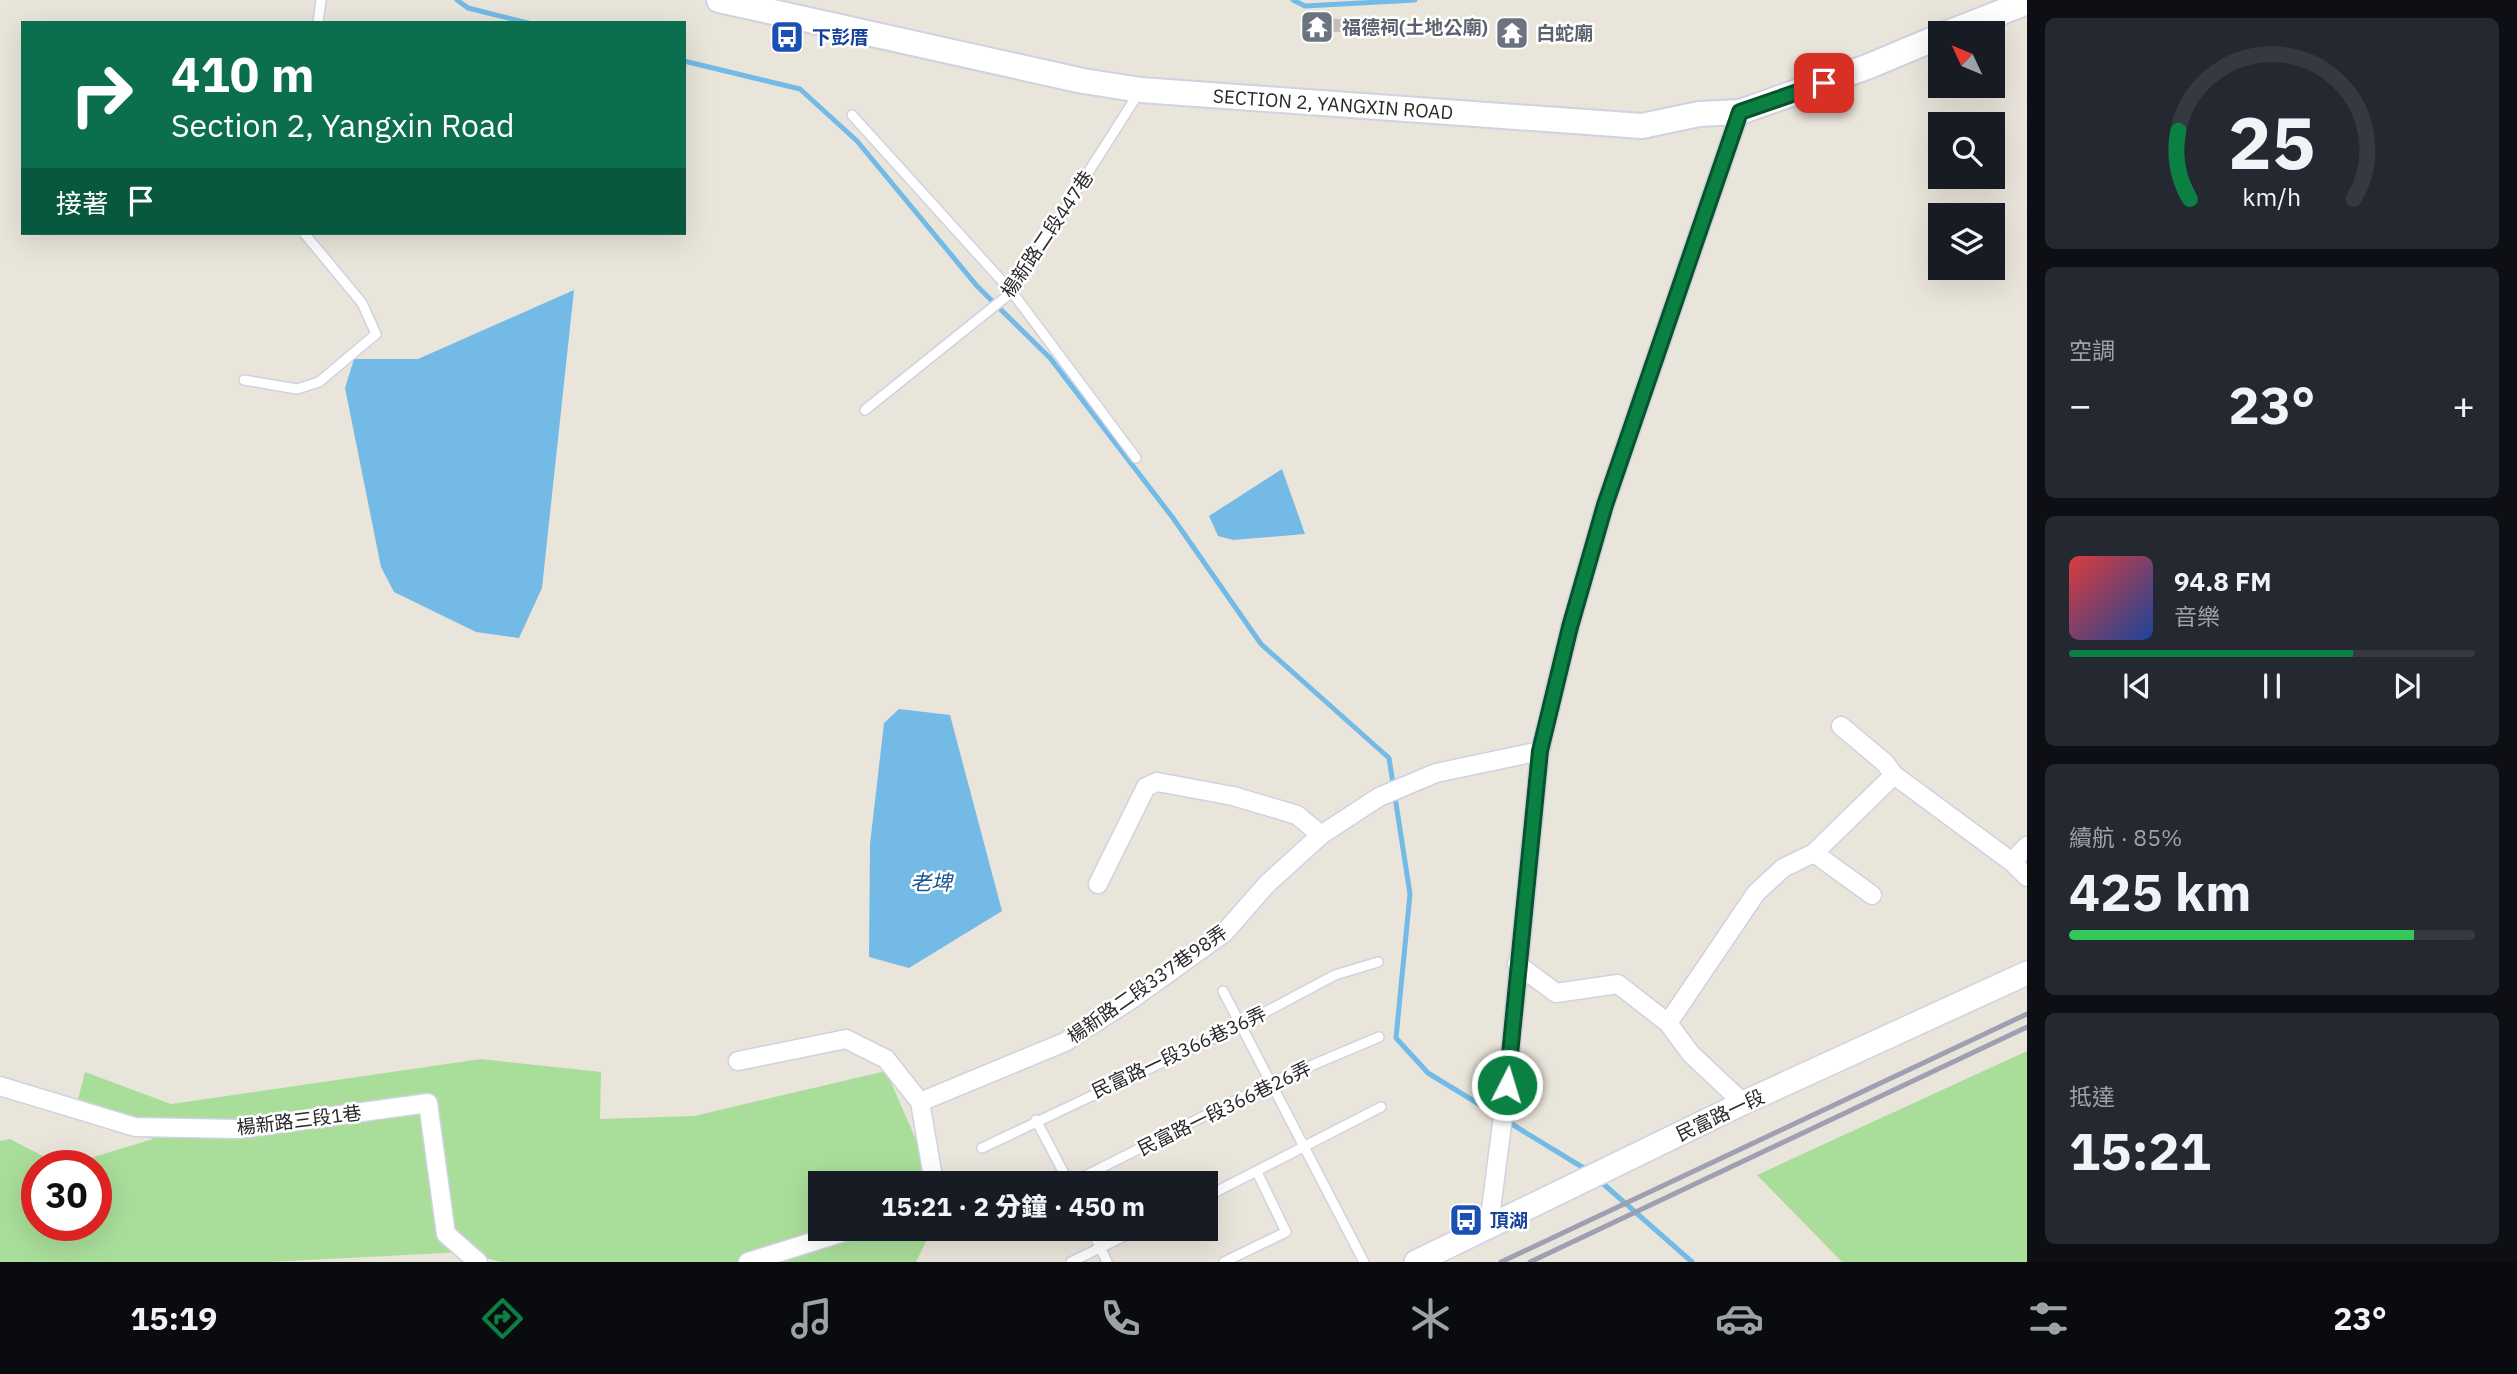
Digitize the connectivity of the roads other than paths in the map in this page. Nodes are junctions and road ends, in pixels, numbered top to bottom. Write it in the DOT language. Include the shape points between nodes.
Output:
graph roads {
  1 [pos="321,0"];
  2 [pos="719,0"];
  3 [pos="2027,2"];
  4 [pos="318,21"];
  5 [pos="1979,21"];
  6 [pos="1928,41"];
  7 [pos="1140,90"];
  8 [pos="1740,112"];
  9 [pos="852,115"];
  10 [pos="306,235"];
  11 [pos="1012,292"];
  12 [pos="244,380"];
  13 [pos="865,410"];
  14 [pos="1136,458"];
  15 [pos="1841,726"];
  16 [pos="1540,751"];
  17 [pos="1894,775"];
  18 [pos="1321,835"];
  19 [pos="2027,846"];
  20 [pos="1814,853"];
  21 [pos="2012,862"];
  22 [pos="2027,877"];
  23 [pos="1098,884"];
  24 [pos="1872,895"];
  25 [pos="1378,962"];
  26 [pos="1517,964"];
  27 [pos="2027,973"];
  28 [pos="1223,991"];
  29 [pos="1668,1023"];
  30 [pos="1239,1026"];
  31 [pos="1379,1037"];
  32 [pos="738,1061"];
  33 [pos="1270,1083"];
  34 [pos="0,1086"];
  35 [pos="920,1102"];
  36 [pos="1744,1103"];
  37 [pos="1381,1107"];
  38 [pos="1035,1120"];
  39 [pos="982,1148"];
  40 [pos="1303,1148"];
  41 [pos="932,1171"];
  42 [pos="1063,1171"];
  43 [pos="1094,1171"];
  44 [pos="1257,1172"];
  45 [pos="1218,1191"];
  46 [pos="1489,1225"];
  47 [pos="815,1241"];
  48 [pos="1098,1241"];
  49 [pos="1115,1241"];
  50 [pos="1101,1248"];
  51 [pos="1452,1254"];
  52 [pos="478,1262"];
  53 [pos="748,1262"];
  54 [pos="1071,1262"];
  55 [pos="1107,1262"];
  56 [pos="1224,1262"];
  57 [pos="1364,1262"];
  58 [pos="1416,1262"];
  1 -- 4 [label="lane"];
  2 -- 7 [label="main road, SECTION 2, YANGXIN ROAD"];
  3 -- 5 [label="main road"];
  6 -- 8 [label="main road, SECTION 2, YANGXIN ROAD"];
  7 -- 8 [label="main road, SECTION 2, YANGXIN ROAD" via="1642,126 1699,114"];
  7 -- 11 [label="lane, 楊新路二段447巷"];
  8 -- 16 [label="street" via="1605,505"];
  9 -- 11 [label="lane"];
  10 -- 12 [label="lane" via="362,303 376,334 318,382 298,388"];
  11 -- 13 [label="lane, 楊新路二段447巷"];
  11 -- 14 [label="lane"];
  15 -- 17 [label="street"];
  16 -- 18 [label="street, 楊新路二段337巷98弄" via="1436,773 1379,797"];
  16 -- 26 [label="street"];
  17 -- 20 [label="street"];
  17 -- 21 [label="street"];
  18 -- 23 [label="street" via="1297,815 1233,796 1157,782 1146,786"];
  18 -- 35 [label="street, 楊新路二段337巷98弄" via="1267,884 1224,933 1132,999 1065,1042"];
  19 -- 21 [label="street"];
  20 -- 24 [label="street"];
  20 -- 29 [label="street" via="1783,868 1756,893"];
  21 -- 22 [label="street"];
  25 -- 30 [label="lane, 民富路一段366巷36弄" via="1335,975"];
  26 -- 29 [label="street" via="1556,993 1618,984"];
  26 -- 46 [label="street"];
  27 -- 36 [label="street, 民富路一段"];
  28 -- 30 [label="lane"];
  29 -- 36 [label="street" via="1691,1054"];
  30 -- 33 [label="lane"];
  30 -- 38 [label="lane, 民富路一段366巷36弄"];
  31 -- 33 [label="lane, 民富路一段366巷26弄"];
  32 -- 35 [label="street" via="846,1039 886,1059"];
  33 -- 40 [label="lane"];
  33 -- 43 [label="lane, 民富路一段366巷26弄"];
  34 -- 52 [label="street, 楊新路三段1巷" via="135,1127 239,1129 429,1102 446,1234"];
  35 -- 41 [label="street"];
  36 -- 46 [label="street, 民富路一段"];
  37 -- 40 [label="lane"];
  38 -- 39 [label="lane, 民富路一段366巷36弄"];
  38 -- 42 [label="lane"];
  40 -- 44 [label="lane"];
  40 -- 57 [label="lane"];
  44 -- 45 [label="lane"];
  44 -- 56 [label="lane" via="1286,1232"];
  46 -- 51 [label="street, 民富路一段"];
  47 -- 53 [label="street"];
  48 -- 50 [label="lane"];
  49 -- 50 [label="lane"];
  50 -- 54 [label="lane"];
  50 -- 55 [label="lane"];
  51 -- 58 [label="street, 民富路一段"];
}
